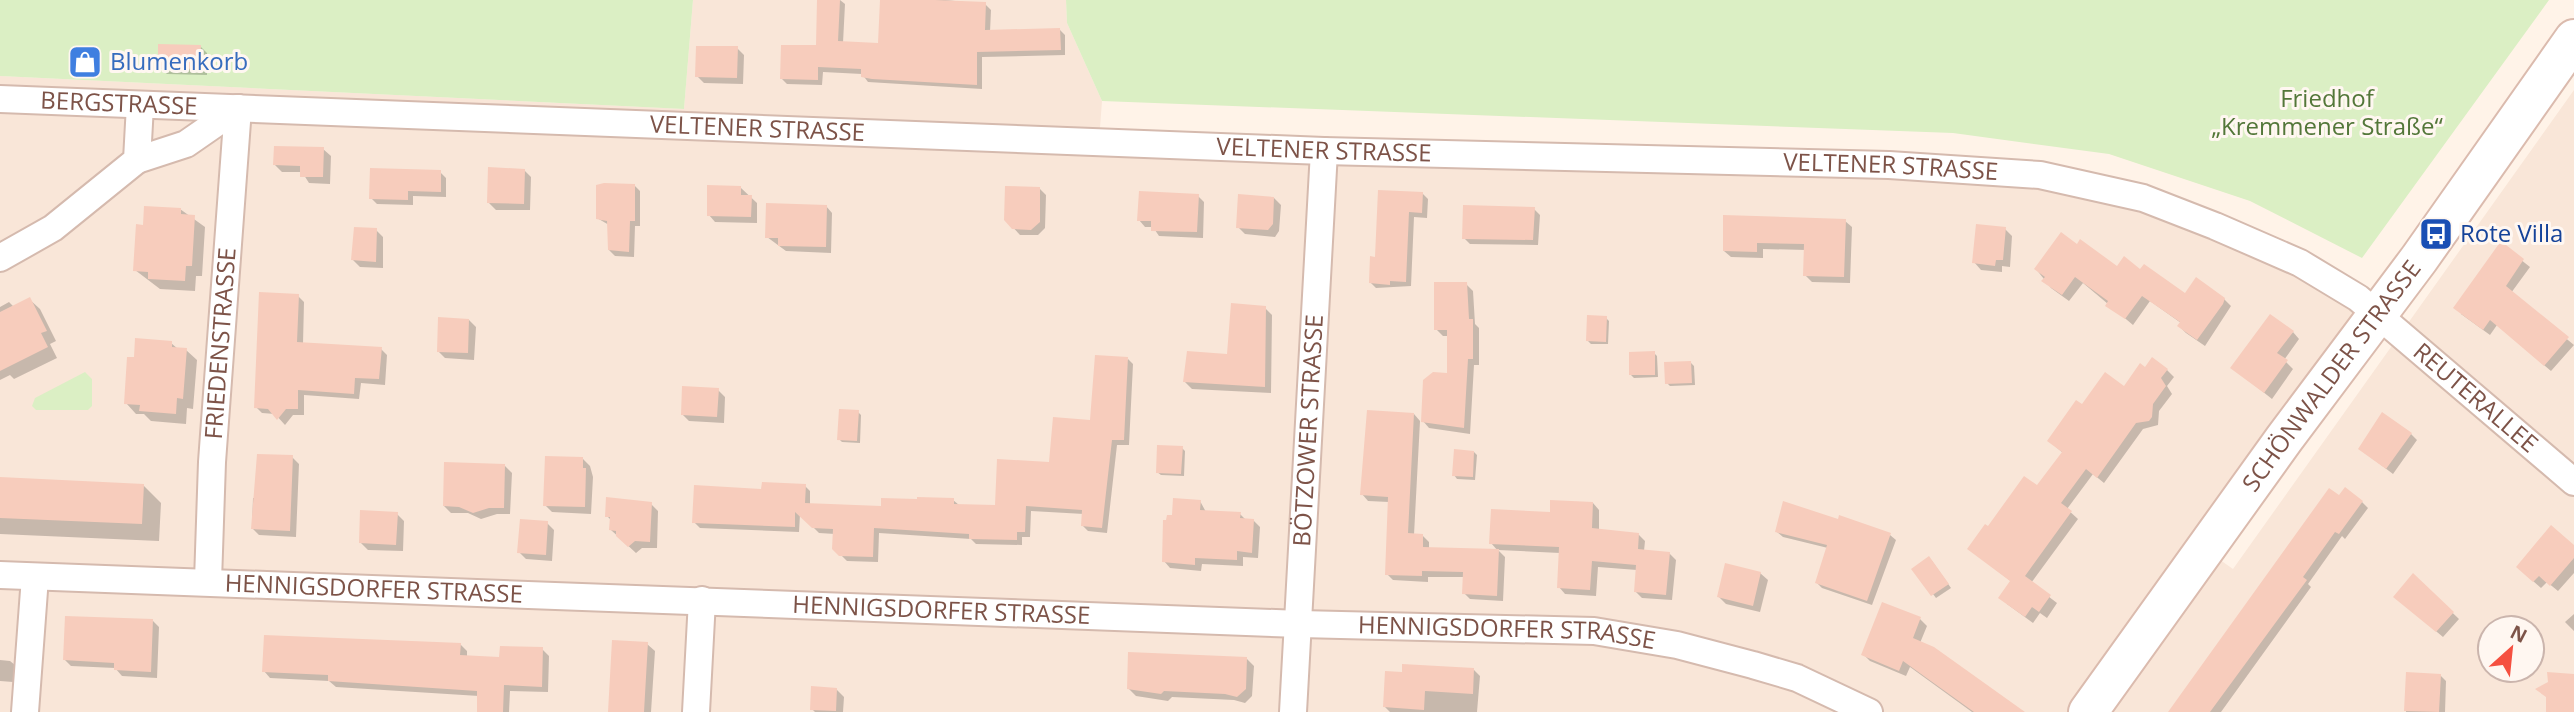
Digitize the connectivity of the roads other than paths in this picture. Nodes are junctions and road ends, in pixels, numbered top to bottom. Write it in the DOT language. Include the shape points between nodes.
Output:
graph roads {
  1 [pos="2574,40"];
  2 [pos="0,99"];
  3 [pos="140,105"];
  4 [pos="238,108"];
  5 [pos="1324,151"];
  6 [pos="137,160"];
  7 [pos="0,258"];
  8 [pos="2378,314"];
  9 [pos="2574,482"];
  10 [pos="0,575"];
  11 [pos="35,577"];
  12 [pos="208,581"];
  13 [pos="702,600"];
  14 [pos="1300,624"];
  15 [pos="25,712"];
  16 [pos="696,712"];
  17 [pos="1293,712"];
  18 [pos="1869,712"];
  19 [pos="2088,712"];
  1 -- 8 [label="main road, SCHÖNWALDER STRASSE"];
  2 -- 3 [label="street, BERGSTRASSE"];
  3 -- 4 [label="street, BERGSTRASSE"];
  3 -- 6 [label="street"];
  4 -- 5 [label="street, VELTENER STRASSE"];
  4 -- 6 [label="street" via="186,144"];
  4 -- 12 [label="street, FRIEDENSTRASSE"];
  5 -- 8 [label="street, VELTENER STRASSE" via="1889,164 2040,175 2143,198 2215,226 2300,263"];
  5 -- 14 [label="street, BÖTZOWER STRASSE"];
  6 -- 7 [label="street" via="53,228"];
  8 -- 9 [label="street, REUTERALLEE"];
  8 -- 19 [label="main road, SCHÖNWALDER STRASSE"];
  10 -- 11 [label="street, HENNIGSDORFER STRASSE"];
  11 -- 12 [label="street, HENNIGSDORFER STRASSE"];
  11 -- 15 [label="street"];
  12 -- 13 [label="street, HENNIGSDORFER STRASSE"];
  13 -- 14 [label="street, HENNIGSDORFER STRASSE"];
  13 -- 16 [label="street"];
  14 -- 17 [label="street, BÖTZOWER STRASSE"];
  14 -- 18 [label="street, HENNIGSDORFER STRASSE" via="1594,631 1753,664 1797,678"];
}
